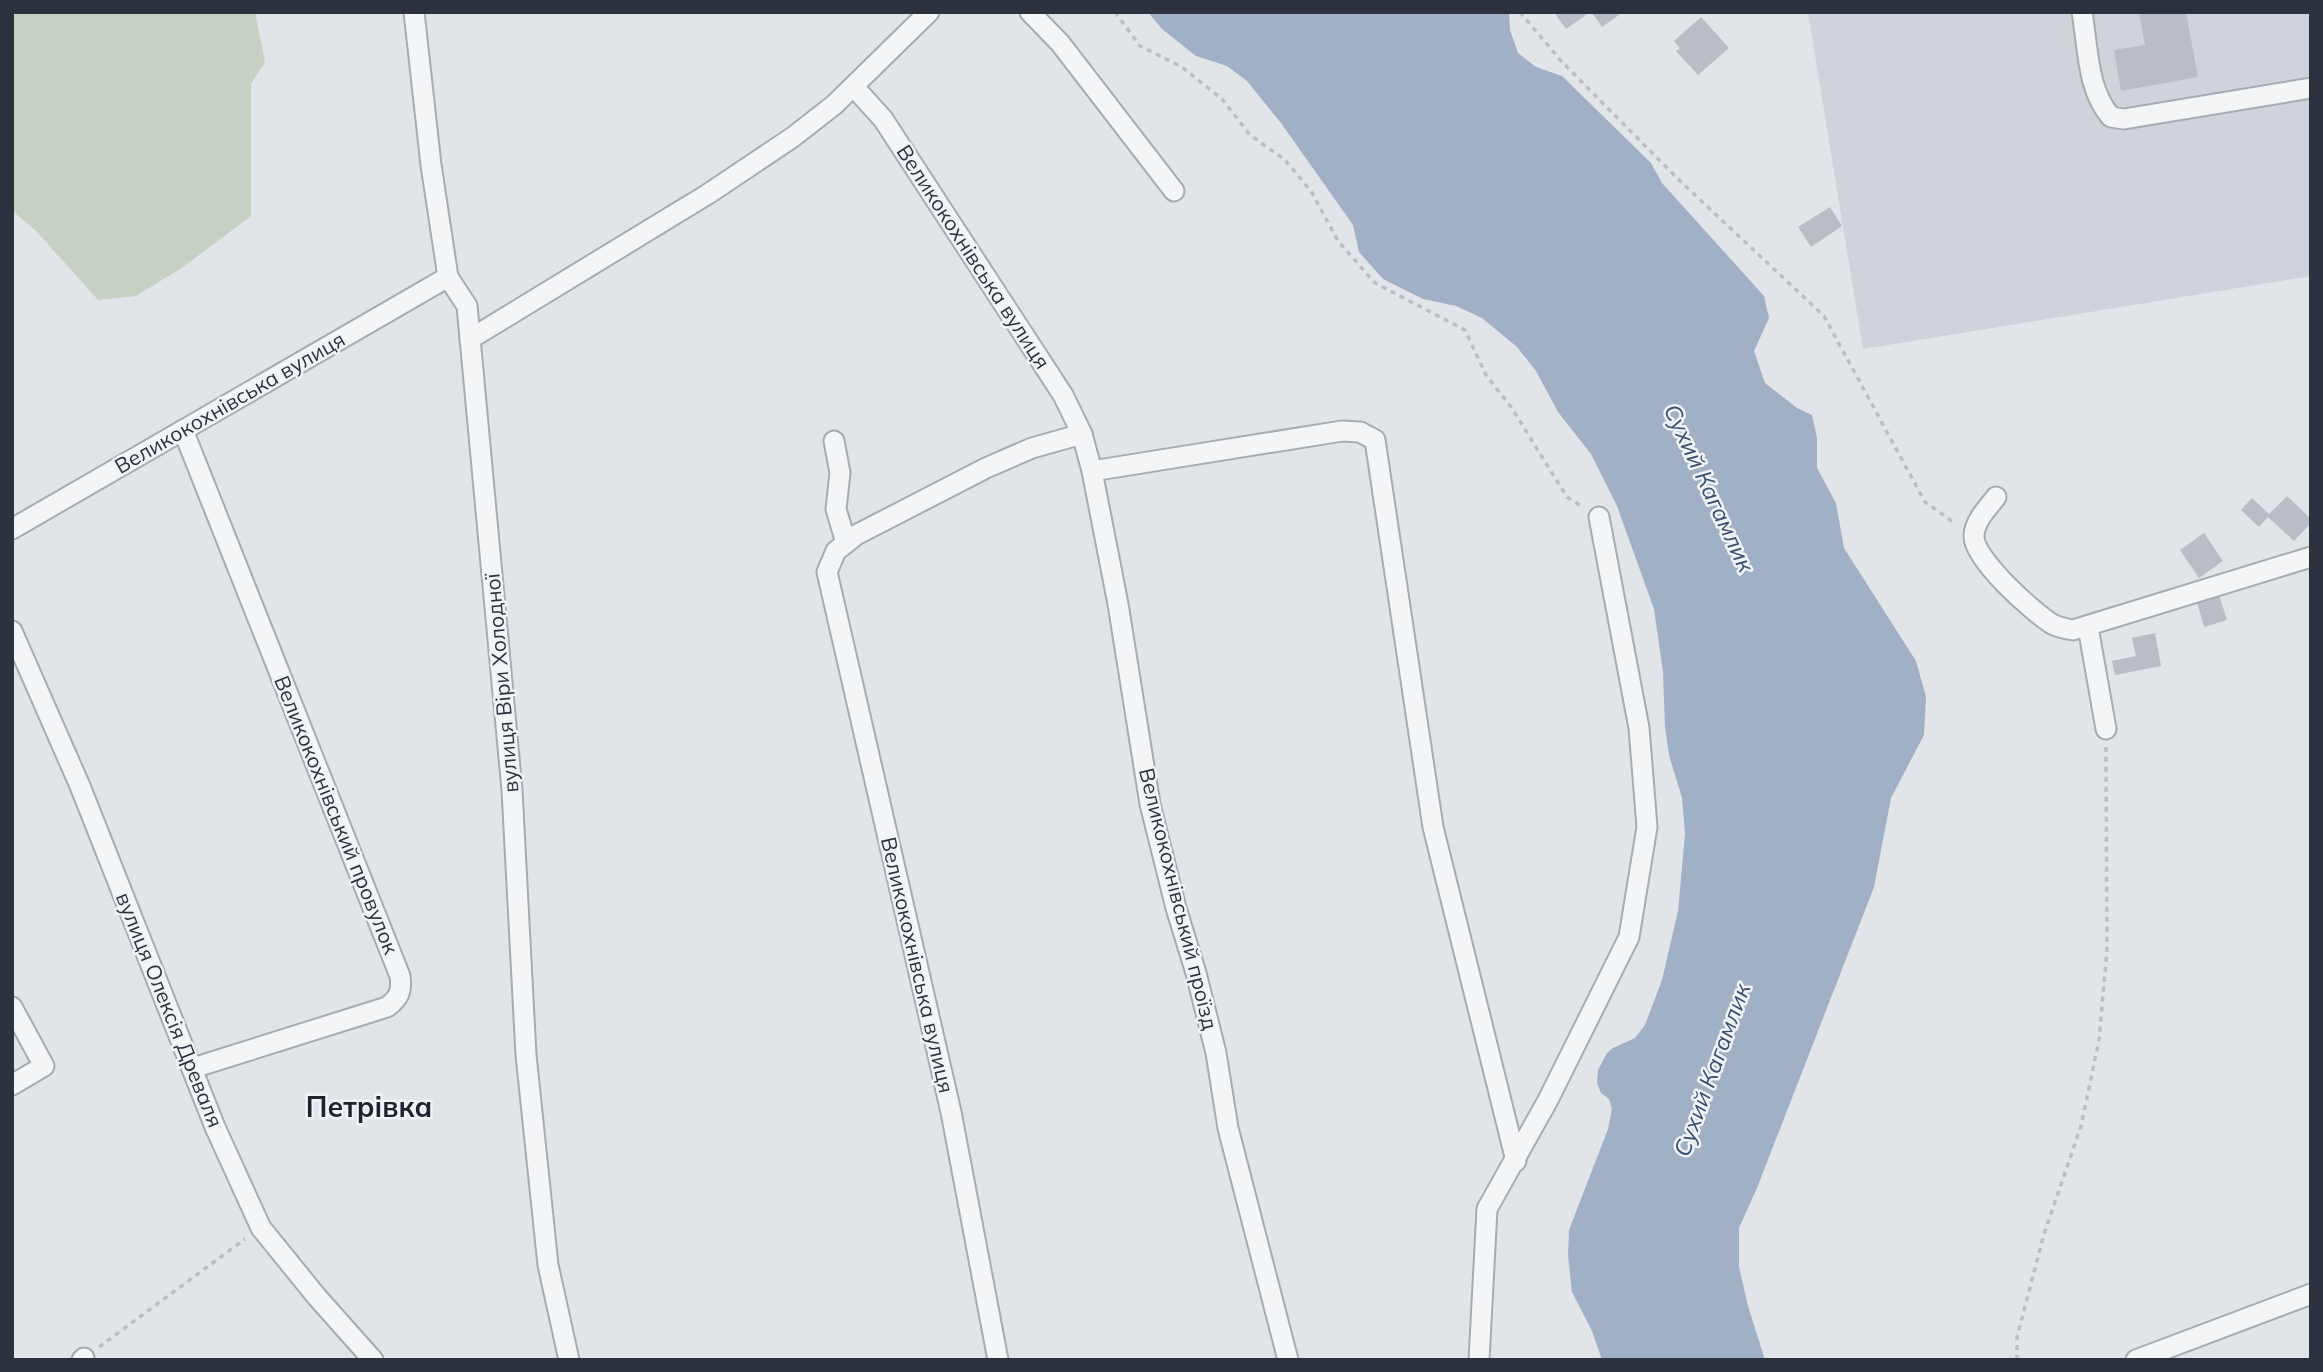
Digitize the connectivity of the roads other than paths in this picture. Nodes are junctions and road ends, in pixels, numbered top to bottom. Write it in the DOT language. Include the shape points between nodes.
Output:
graph roads {
  1 [pos="414,12"];
  2 [pos="929,12"];
  3 [pos="1030,12"];
  4 [pos="2082,12"];
  5 [pos="853,86"];
  6 [pos="2311,88"];
  7 [pos="1174,191"];
  8 [pos="448,277"];
  9 [pos="470,339"];
  10 [pos="184,430"];
  11 [pos="1082,434"];
  12 [pos="834,441"];
  13 [pos="1092,471"];
  14 [pos="1996,497"];
  15 [pos="1598,517"];
  16 [pos="12,529"];
  17 [pos="846,543"];
  18 [pos="2311,556"];
  19 [pos="2088,627"];
  20 [pos="12,631"];
  21 [pos="2106,729"];
  22 [pos="12,1007"];
  23 [pos="193,1068"];
  24 [pos="12,1084"];
  25 [pos="1516,1161"];
  26 [pos="2311,1293"];
  27 [pos="373,1360"];
  28 [pos="569,1360"];
  29 [pos="998,1360"];
  30 [pos="1288,1360"];
  31 [pos="1479,1360"];
  32 [pos="2136,1360"];
  1 -- 8 [label="street, вулиця Віри Холодної"];
  2 -- 5 [label="street"];
  3 -- 7 [label="street" via="1060,43"];
  4 -- 6 [label="street" via="2095,91 2111,117 2124,119"];
  5 -- 9 [label="street" via="753,165"];
  5 -- 11 [label="street, Великокохнівська вулиця" via="883,119 1063,394"];
  8 -- 9 [label="street, вулиця Віри Холодної" via="467,306"];
  8 -- 10 [label="street, Великокохнівська вулиця"];
  9 -- 28 [label="street, вулиця Віри Холодної" via="512,790 526,1055 548,1265"];
  10 -- 16 [label="street, Великокохнівська вулиця"];
  10 -- 23 [label="street, Великокохнівський провулок" via="402,988 398,999 387,1007"];
  11 -- 13 [label="street, Великокохнівський проїзд"];
  11 -- 17 [label="street" via="986,468"];
  12 -- 17 [label="street" via="840,473 836,509"];
  13 -- 25 [label="street" via="1342,431 1360,432 1375,440 1433,827"];
  13 -- 30 [label="street, Великокохнівський проїзд" via="1150,804 1216,1053 1228,1128"];
  14 -- 19 [label="street" via="1974,536 1979,552 2003,583 2054,625 2073,630"];
  15 -- 25 [label="street" via="1639,728 1647,827 1629,937"];
  17 -- 29 [label="street, Великокохнівська вулиця" via="836,551 827,572 951,1112"];
  18 -- 19 [label="street"];
  19 -- 21 [label="street"];
  20 -- 23 [label="street, вулиця Олексія Древаля" via="80,786"];
  22 -- 24 [label="street" via="44,1066"];
  23 -- 27 [label="street, вулиця Олексія Древаля" via="261,1228"];
  25 -- 31 [label="street" via="1488,1209"];
  26 -- 32 [label="street"];
}
